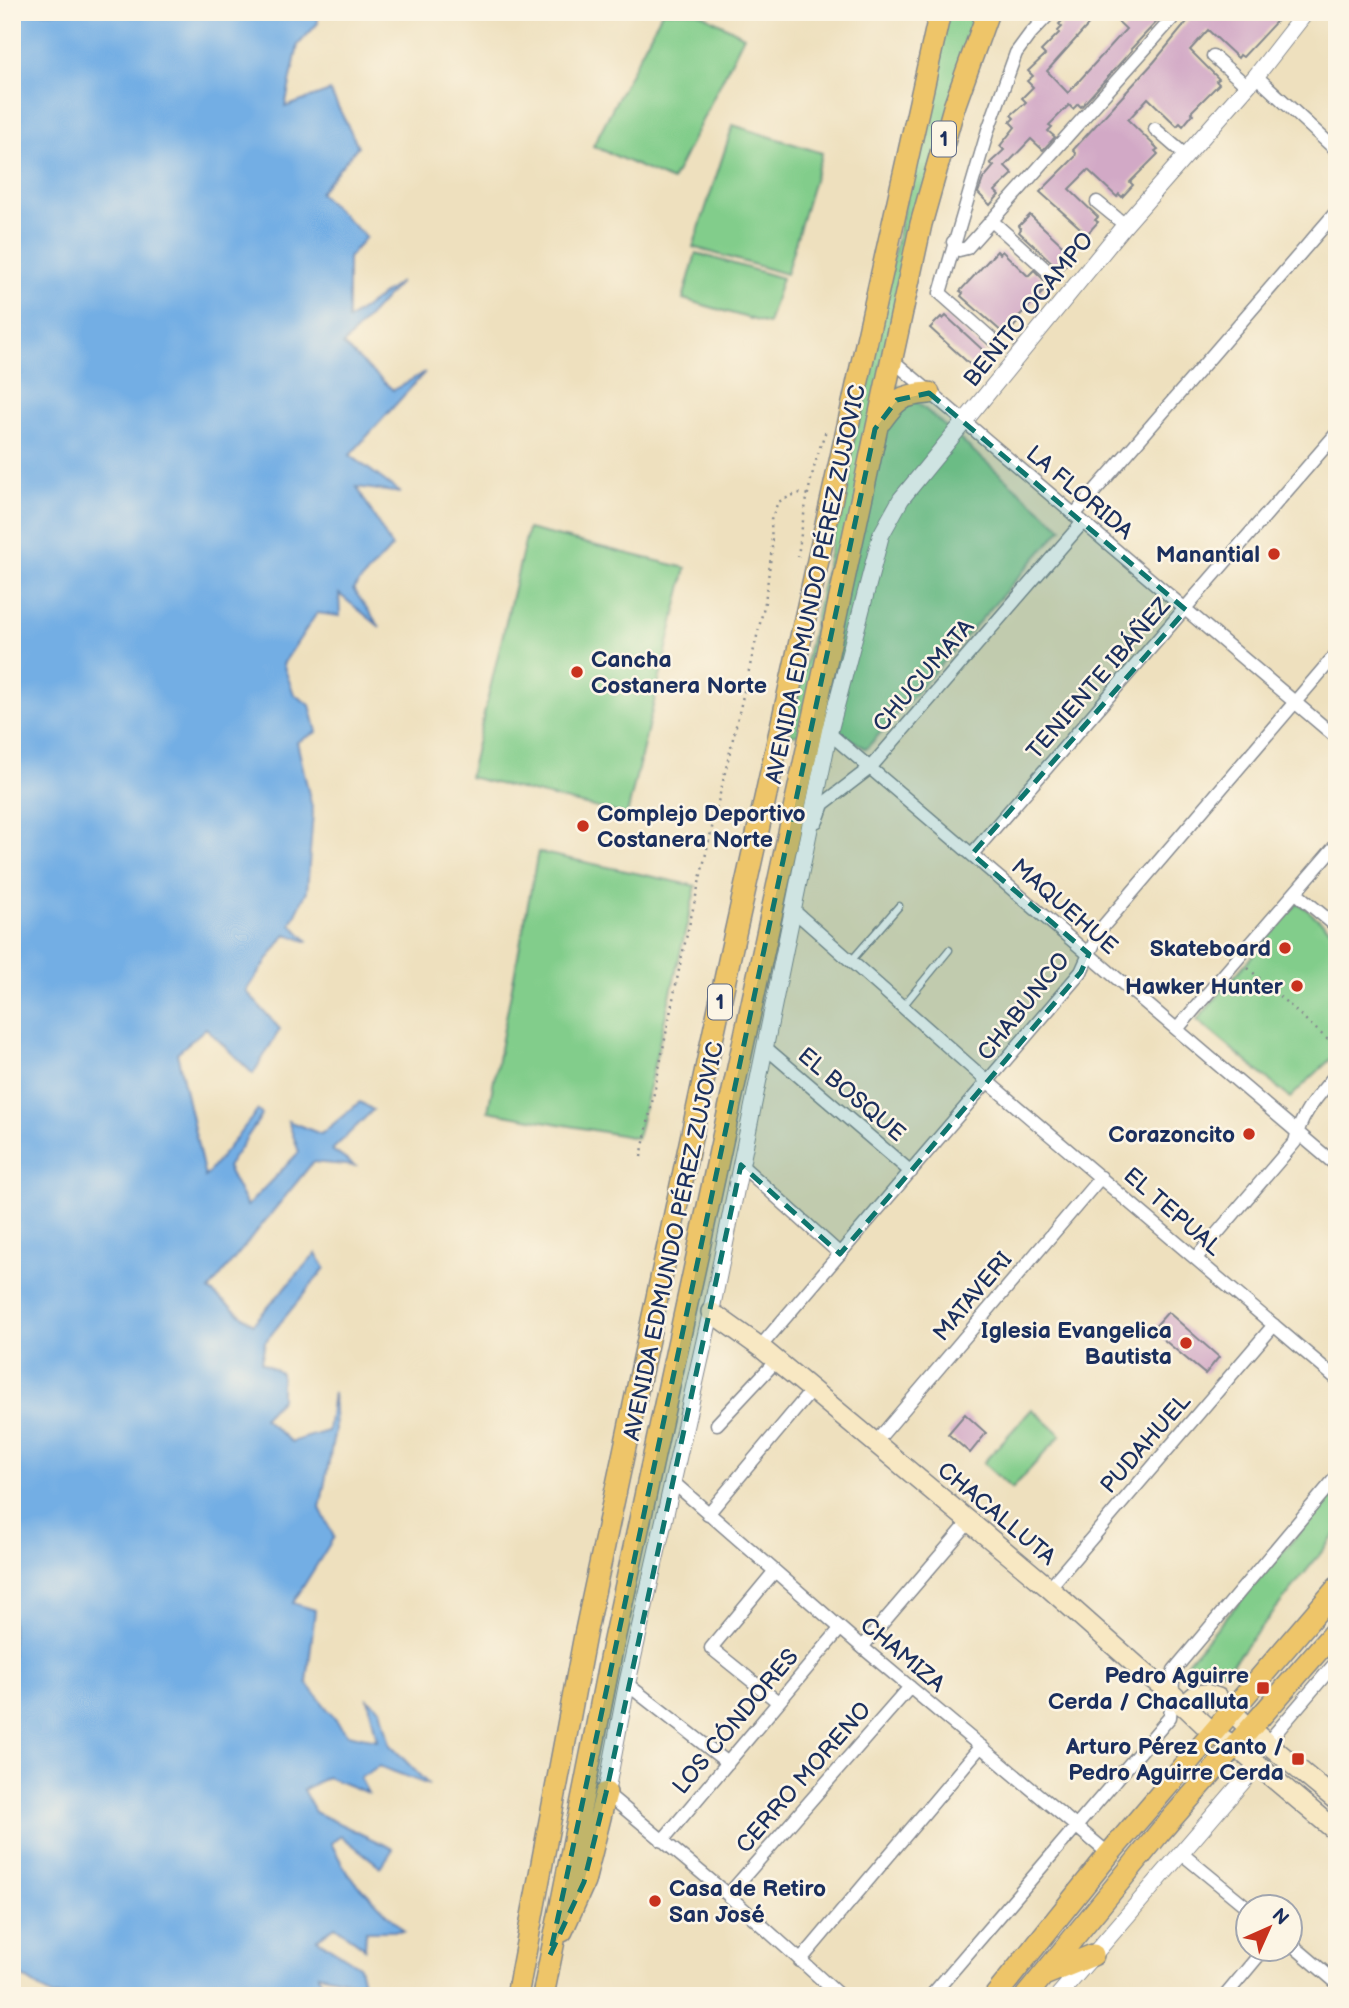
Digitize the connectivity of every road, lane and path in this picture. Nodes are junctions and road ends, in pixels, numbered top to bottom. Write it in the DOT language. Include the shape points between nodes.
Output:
graph roads {
  1 [pos="940,12"];
  2 [pos="988,12"];
  3 [pos="998,12"];
  4 [pos="1051,12"];
  5 [pos="1178,12"];
  6 [pos="1303,13"];
  7 [pos="971,55"];
  8 [pos="1213,56"];
  9 [pos="1251,81"];
  10 [pos="1155,129"];
  11 [pos="1337,151"];
  12 [pos="1185,155"];
  13 [pos="1097,202"];
  14 [pos="1337,211"];
  15 [pos="992,221"];
  16 [pos="1125,225"];
  17 [pos="953,242"];
  18 [pos="1052,275"];
  19 [pos="993,340"];
  20 [pos="891,359"];
  21 [pos="929,393"];
  22 [pos="965,422"];
  23 [pos="875,429"];
  24 [pos="1337,433"];
  25 [pos="829,502"];
  26 [pos="1079,519"];
  27 [pos="1186,610"];
  28 [pos="1337,653"];
  29 [pos="1294,702"];
  30 [pos="829,733"];
  31 [pos="1337,738"];
  32 [pos="870,768"];
  33 [pos="1337,844"];
  34 [pos="972,854"];
  35 [pos="803,857"];
  36 [pos="1296,893"];
  37 [pos="899,905"];
  38 [pos="793,910"];
  39 [pos="1337,927"];
  40 [pos="949,950"];
  41 [pos="1088,954"];
  42 [pos="1238,959"];
  43 [pos="851,961"];
  44 [pos="903,1006"];
  45 [pos="1177,1030"];
  46 [pos="765,1048"];
  47 [pos="1337,1048"];
  48 [pos="1337,1073"];
  49 [pos="988,1082"];
  50 [pos="1297,1131"];
  51 [pos="641,1157"];
  52 [pos="741,1165"];
  53 [pos="1337,1166"];
  54 [pos="911,1172"];
  55 [pos="1101,1177"];
  56 [pos="841,1254"];
  57 [pos="1195,1258"];
  58 [pos="711,1312"];
  59 [pos="1274,1325"];
  60 [pos="760,1347"];
  61 [pos="776,1360"];
  62 [pos="1337,1379"];
  63 [pos="812,1390"];
  64 [pos="717,1424"];
  65 [pos="876,1443"];
  66 [pos="1337,1476"];
  67 [pos="674,1483"];
  68 [pos="708,1514"];
  69 [pos="969,1522"];
  70 [pos="774,1572"];
  71 [pos="1049,1588"];
  72 [pos="1337,1588"];
  73 [pos="840,1629"];
  74 [pos="1337,1629"];
  75 [pos="862,1647"];
  76 [pos="1337,1661"];
  77 [pos="627,1685"];
  78 [pos="910,1687"];
  79 [pos="1177,1700"];
  80 [pos="778,1702"];
  81 [pos="1233,1710"];
  82 [pos="1213,1733"];
  83 [pos="1259,1736"];
  84 [pos="981,1746"];
  85 [pos="1236,1746"];
  86 [pos="728,1763"];
  87 [pos="1257,1765"];
  88 [pos="606,1793"];
  89 [pos="1337,1801"];
  90 [pos="1076,1826"];
  91 [pos="1337,1832"];
  92 [pos="662,1841"];
  93 [pos="1181,1853"];
  94 [pos="1109,1854"];
  95 [pos="728,1895"];
  96 [pos="1234,1897"];
  97 [pos="550,1955"];
  98 [pos="1093,1955"];
  99 [pos="1304,1955"];
  100 [pos="800,1961"];
  101 [pos="1253,1962"];
  102 [pos="1042,1976"];
  103 [pos="1337,1983"];
  104 [pos="517,1996"];
  105 [pos="543,1996"];
  106 [pos="840,1996"];
  107 [pos="931,1996"];
  108 [pos="995,1996"];
  109 [pos="1027,1996"];
  110 [pos="1058,1996"];
  111 [pos="1225,1996"];
  1 -- 25 [label="main road, AVENIDA EDMUNDO PÉREZ ZUJOVIC / 1"];
  2 -- 7 [label="main road, AVENIDA EDMUNDO PÉREZ ZUJOVIC / 1"];
  3 -- 7 [label="main road"];
  4 -- 17 [label="street" via="1016,53"];
  5 -- 15 [label="street"];
  6 -- 9 [label="street, BENITO OCAMPO"];
  7 -- 20 [label="main road, AVENIDA EDMUNDO PÉREZ ZUJOVIC / 1" via="929,191"];
  8 -- 9 [label="street"];
  9 -- 11 [label="street"];
  9 -- 12 [label="street, BENITO OCAMPO"];
  10 -- 12 [label="street"];
  12 -- 16 [label="street, BENITO OCAMPO"];
  13 -- 16 [label="street, BENITO OCAMPO"];
  14 -- 26 [label="street, CHUCUMATA"];
  15 -- 17 [label="street" via="967,248 958,250"];
  15 -- 18 [label="street"];
  16 -- 22 [label="street, BENITO OCAMPO"];
  17 -- 19 [label="street" via="940,293"];
  20 -- 21 [label="street, LA FLORIDA"];
  20 -- 23 [label="main road, AVENIDA EDMUNDO PÉREZ ZUJOVIC / 1"];
  21 -- 22 [label="street, LA FLORIDA"];
  21 -- 23 [label="main road" via="897,400"];
  22 -- 26 [label="street, LA FLORIDA"];
  22 -- 30 [label="street, AVENIDA EDMUNDO PÉREZ ZUJOVIC" via="887,522"];
  23 -- 97 [label="main road, AVENIDA EDMUNDO PÉREZ ZUJOVIC / 1" via="611,1649"];
  24 -- 27 [label="street, TENIENTE IBÁÑEZ"];
  25 -- 51 [label="path" via="798,493 778,502 771,520 765,602 681,960"];
  25 -- 104 [label="main road, AVENIDA EDMUNDO PÉREZ ZUJOVIC / 1" via="585,1635"];
  26 -- 27 [label="street, LA FLORIDA"];
  26 -- 32 [label="street, CHUCUMATA"];
  27 -- 29 [label="street, LA FLORIDA"];
  27 -- 34 [label="street, TENIENTE IBÁÑEZ"];
  28 -- 29 [label="street, CHABUNCO"];
  29 -- 31 [label="street, LA FLORIDA"];
  29 -- 41 [label="street, CHABUNCO" via="1100,930"];
  30 -- 32 [label="street, MAQUEHUE"];
  30 -- 35 [label="street, AVENIDA EDMUNDO PÉREZ ZUJOVIC"];
  32 -- 34 [label="street, MAQUEHUE"];
  32 -- 35 [label="street, CHUCUMATA" via="823,804"];
  33 -- 36 [label="street"];
  34 -- 41 [label="street, MAQUEHUE"];
  35 -- 38 [label="street, AVENIDA EDMUNDO PÉREZ ZUJOVIC"];
  36 -- 39 [label="street"];
  36 -- 42 [label="street"];
  37 -- 43 [label="lane"];
  38 -- 43 [label="street, EL TEPUAL"];
  38 -- 46 [label="street, AVENIDA EDMUNDO PÉREZ ZUJOVIC"];
  40 -- 44 [label="lane"];
  41 -- 45 [label="street, MAQUEHUE"];
  41 -- 49 [label="street, CHABUNCO" via="1081,972"];
  42 -- 45 [label="street"];
  42 -- 47 [label="path"];
  43 -- 44 [label="street, EL TEPUAL"];
  44 -- 49 [label="street, EL TEPUAL"];
  45 -- 50 [label="street, MAQUEHUE"];
  46 -- 52 [label="street, AVENIDA EDMUNDO PÉREZ ZUJOVIC"];
  46 -- 54 [label="street, EL BOSQUE"];
  48 -- 50 [label="street" via="1306,1109"];
  49 -- 54 [label="street, CHABUNCO"];
  49 -- 55 [label="street, EL TEPUAL"];
  50 -- 53 [label="street, MAQUEHUE"];
  50 -- 57 [label="street" via="1295,1142"];
  52 -- 56 [label="street"];
  52 -- 58 [label="street, AVENIDA EDMUNDO PÉREZ ZUJOVIC"];
  54 -- 56 [label="street, CHABUNCO"];
  55 -- 57 [label="street, EL TEPUAL"];
  55 -- 65 [label="street, MATAVERI"];
  56 -- 60 [label="street, CHABUNCO"];
  57 -- 59 [label="street, EL TEPUAL"];
  58 -- 60 [label="main road, CHACALLUTA"];
  58 -- 67 [label="street, AVENIDA EDMUNDO PÉREZ ZUJOVIC"];
  59 -- 62 [label="street, EL TEPUAL"];
  59 -- 71 [label="street, PUDAHUEL"];
  60 -- 61 [label="main road, CHACALLUTA"];
  61 -- 63 [label="main road, CHACALLUTA"];
  61 -- 64 [label="street"];
  63 -- 65 [label="main road, CHACALLUTA"];
  63 -- 68 [label="street"];
  65 -- 69 [label="main road, CHACALLUTA"];
  66 -- 79 [label="street" via="1174,1670"];
  67 -- 68 [label="street, CHAMIZA"];
  67 -- 77 [label="street, AVENIDA EDMUNDO PÉREZ ZUJOVIC"];
  68 -- 70 [label="street, CHAMIZA"];
  69 -- 71 [label="main road, CHACALLUTA"];
  69 -- 75 [label="street"];
  70 -- 73 [label="street, CHAMIZA"];
  70 -- 80 [label="street" via="711,1648"];
  71 -- 79 [label="main road, CHACALLUTA"];
  72 -- 81 [label="main road"];
  73 -- 75 [label="street, CHAMIZA"];
  73 -- 80 [label="street, LOS CÓNDORES"];
  74 -- 83 [label="main road"];
  75 -- 78 [label="street, CHAMIZA"];
  76 -- 83 [label="street"];
  77 -- 86 [label="street"];
  77 -- 88 [label="street, AVENIDA EDMUNDO PÉREZ ZUJOVIC"];
  78 -- 84 [label="street, CHAMIZA"];
  78 -- 95 [label="street, CERRO MORENO"];
  79 -- 81 [label="main road" via="1206,1694"];
  79 -- 82 [label="main road, CHACALLUTA"];
  79 -- 90 [label="street" via="1170,1717"];
  80 -- 86 [label="street, LOS CÓNDORES"];
  81 -- 82 [label="main road"];
  81 -- 83 [label="main road"];
  82 -- 85 [label="main road, CHACALLUTA"];
  82 -- 94 [label="main road"];
  83 -- 85 [label="main road"];
  83 -- 89 [label="main road"];
  84 -- 90 [label="street, CHAMIZA"];
  84 -- 100 [label="street"];
  85 -- 87 [label="main road, CHACALLUTA"];
  85 -- 102 [label="main road"];
  86 -- 92 [label="street, LOS CÓNDORES"];
  87 -- 91 [label="main road, CHACALLUTA"];
  87 -- 93 [label="street"];
  88 -- 92 [label="street"];
  88 -- 97 [label="main road" via="584,1882"];
  90 -- 94 [label="street, CHAMIZA"];
  90 -- 107 [label="street"];
  92 -- 95 [label="street"];
  93 -- 96 [label="street"];
  93 -- 98 [label="street"];
  94 -- 108 [label="main road"];
  95 -- 100 [label="street"];
  97 -- 105 [label="main road, AVENIDA EDMUNDO PÉREZ ZUJOVIC / 1"];
  98 -- 102 [label="main road"];
  98 -- 110 [label="street"];
  99 -- 103 [label="street"];
  100 -- 106 [label="street"];
  101 -- 111 [label="street"];
  102 -- 109 [label="main road"];
}
